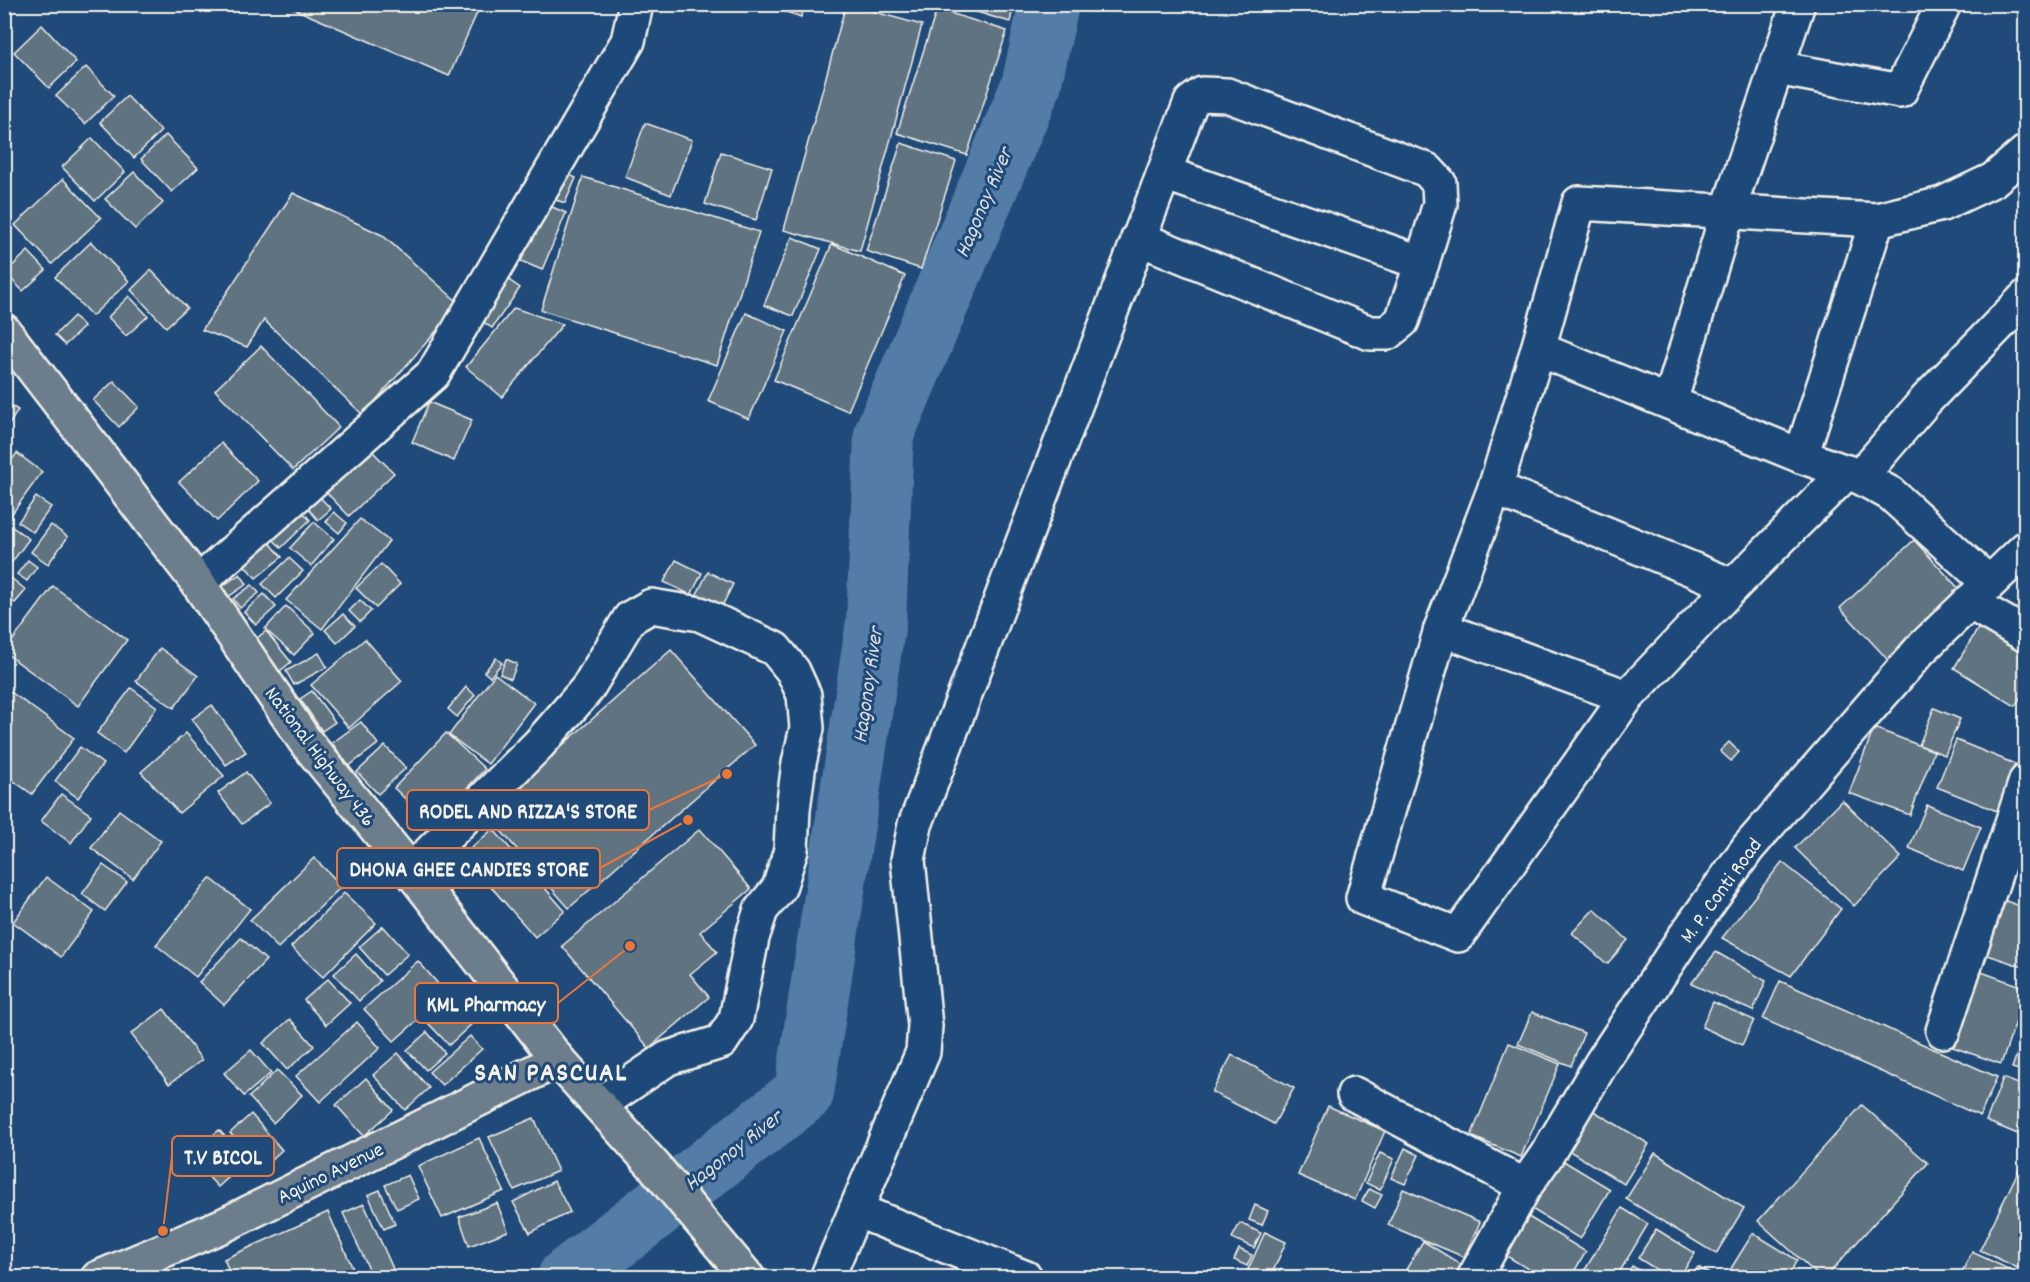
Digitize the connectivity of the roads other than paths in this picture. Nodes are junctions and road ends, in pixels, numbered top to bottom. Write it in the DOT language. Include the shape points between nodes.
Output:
graph roads {
  1 [pos="636,4"];
  2 [pos="1798,4"];
  3 [pos="1944,4"];
  4 [pos="1777,68"];
  5 [pos="2025,152"];
  6 [pos="1164,173"];
  7 [pos="1728,211"];
  8 [pos="1877,220"];
  9 [pos="1138,238"];
  10 [pos="1422,263"];
  11 [pos="2025,297"];
  12 [pos="4,331"];
  13 [pos="1538,349"];
  14 [pos="1670,402"];
  15 [pos="1801,456"];
  16 [pos="1853,474"];
  17 [pos="1495,488"];
  18 [pos="2025,548"];
  19 [pos="198,584"];
  20 [pos="1732,586"];
  21 [pos="1979,592"];
  22 [pos="1442,628"];
  23 [pos="2025,635"];
  24 [pos="1627,698"];
  25 [pos="2025,781"];
  26 [pos="411,871"];
  27 [pos="1943,1031"];
  28 [pos="558,1060"];
  29 [pos="1354,1094"];
  30 [pos="600,1104"];
  31 [pos="1525,1186"];
  32 [pos="856,1210"];
  33 [pos="98,1278"];
  34 [pos="748,1278"];
  35 [pos="827,1278"];
  36 [pos="1026,1278"];
  37 [pos="1474,1278"];
  1 -- 19 [label="street" via="628,41 433,374"];
  2 -- 4 [label="street"];
  3 -- 4 [label="street" via="1900,91"];
  4 -- 7 [label="street"];
  5 -- 8 [label="street" via="1994,180 1942,204"];
  6 -- 9 [label="street"];
  6 -- 10 [label="street"];
  6 -- 10 [label="street" via="1191,102 1202,94 1227,94 1427,170 1439,183 1440,204"];
  7 -- 8 [label="street"];
  7 -- 13 [label="street" via="1579,203"];
  7 -- 14 [label="street"];
  8 -- 15 [label="street"];
  9 -- 10 [label="street" via="1370,333 1387,333 1402,321"];
  9 -- 32 [label="street" via="915,825 908,860 926,1026 924,1052"];
  11 -- 16 [label="street"];
  12 -- 19 [label="main road, National Highway 436"];
  13 -- 14 [label="street"];
  13 -- 17 [label="street"];
  14 -- 15 [label="street"];
  15 -- 16 [label="street"];
  16 -- 20 [label="street"];
  16 -- 21 [label="street" via="1891,494"];
  17 -- 20 [label="street"];
  17 -- 22 [label="street"];
  18 -- 21 [label="street, M. P. Conti Road"];
  19 -- 26 [label="main road, National Highway 436" via="305,741"];
  20 -- 24 [label="street"];
  21 -- 23 [label="street"];
  21 -- 31 [label="street, M. P. Conti Road" via="1920,650 1748,848 1676,949"];
  22 -- 24 [label="street"];
  22 -- 24 [label="street" via="1363,898 1458,935"];
  25 -- 27 [label="street"];
  26 -- 28 [label="main road, National Highway 436"];
  26 -- 30 [label="street" via="539,744 587,689 630,618 651,606 700,614 775,649 781,656 804,695 807,728 793,809 791,850 779,888 761,910 736,1019 721,1042 668,1058"];
  28 -- 30 [label="main road, National Highway 436"];
  28 -- 33 [label="main road, Aquino Avenue" via="224,1225"];
  29 -- 31 [label="street"];
  30 -- 34 [label="main road, National Highway 436"];
  31 -- 37 [label="street, M. P. Conti Road"];
  32 -- 35 [label="street"];
  32 -- 36 [label="street"];
}
